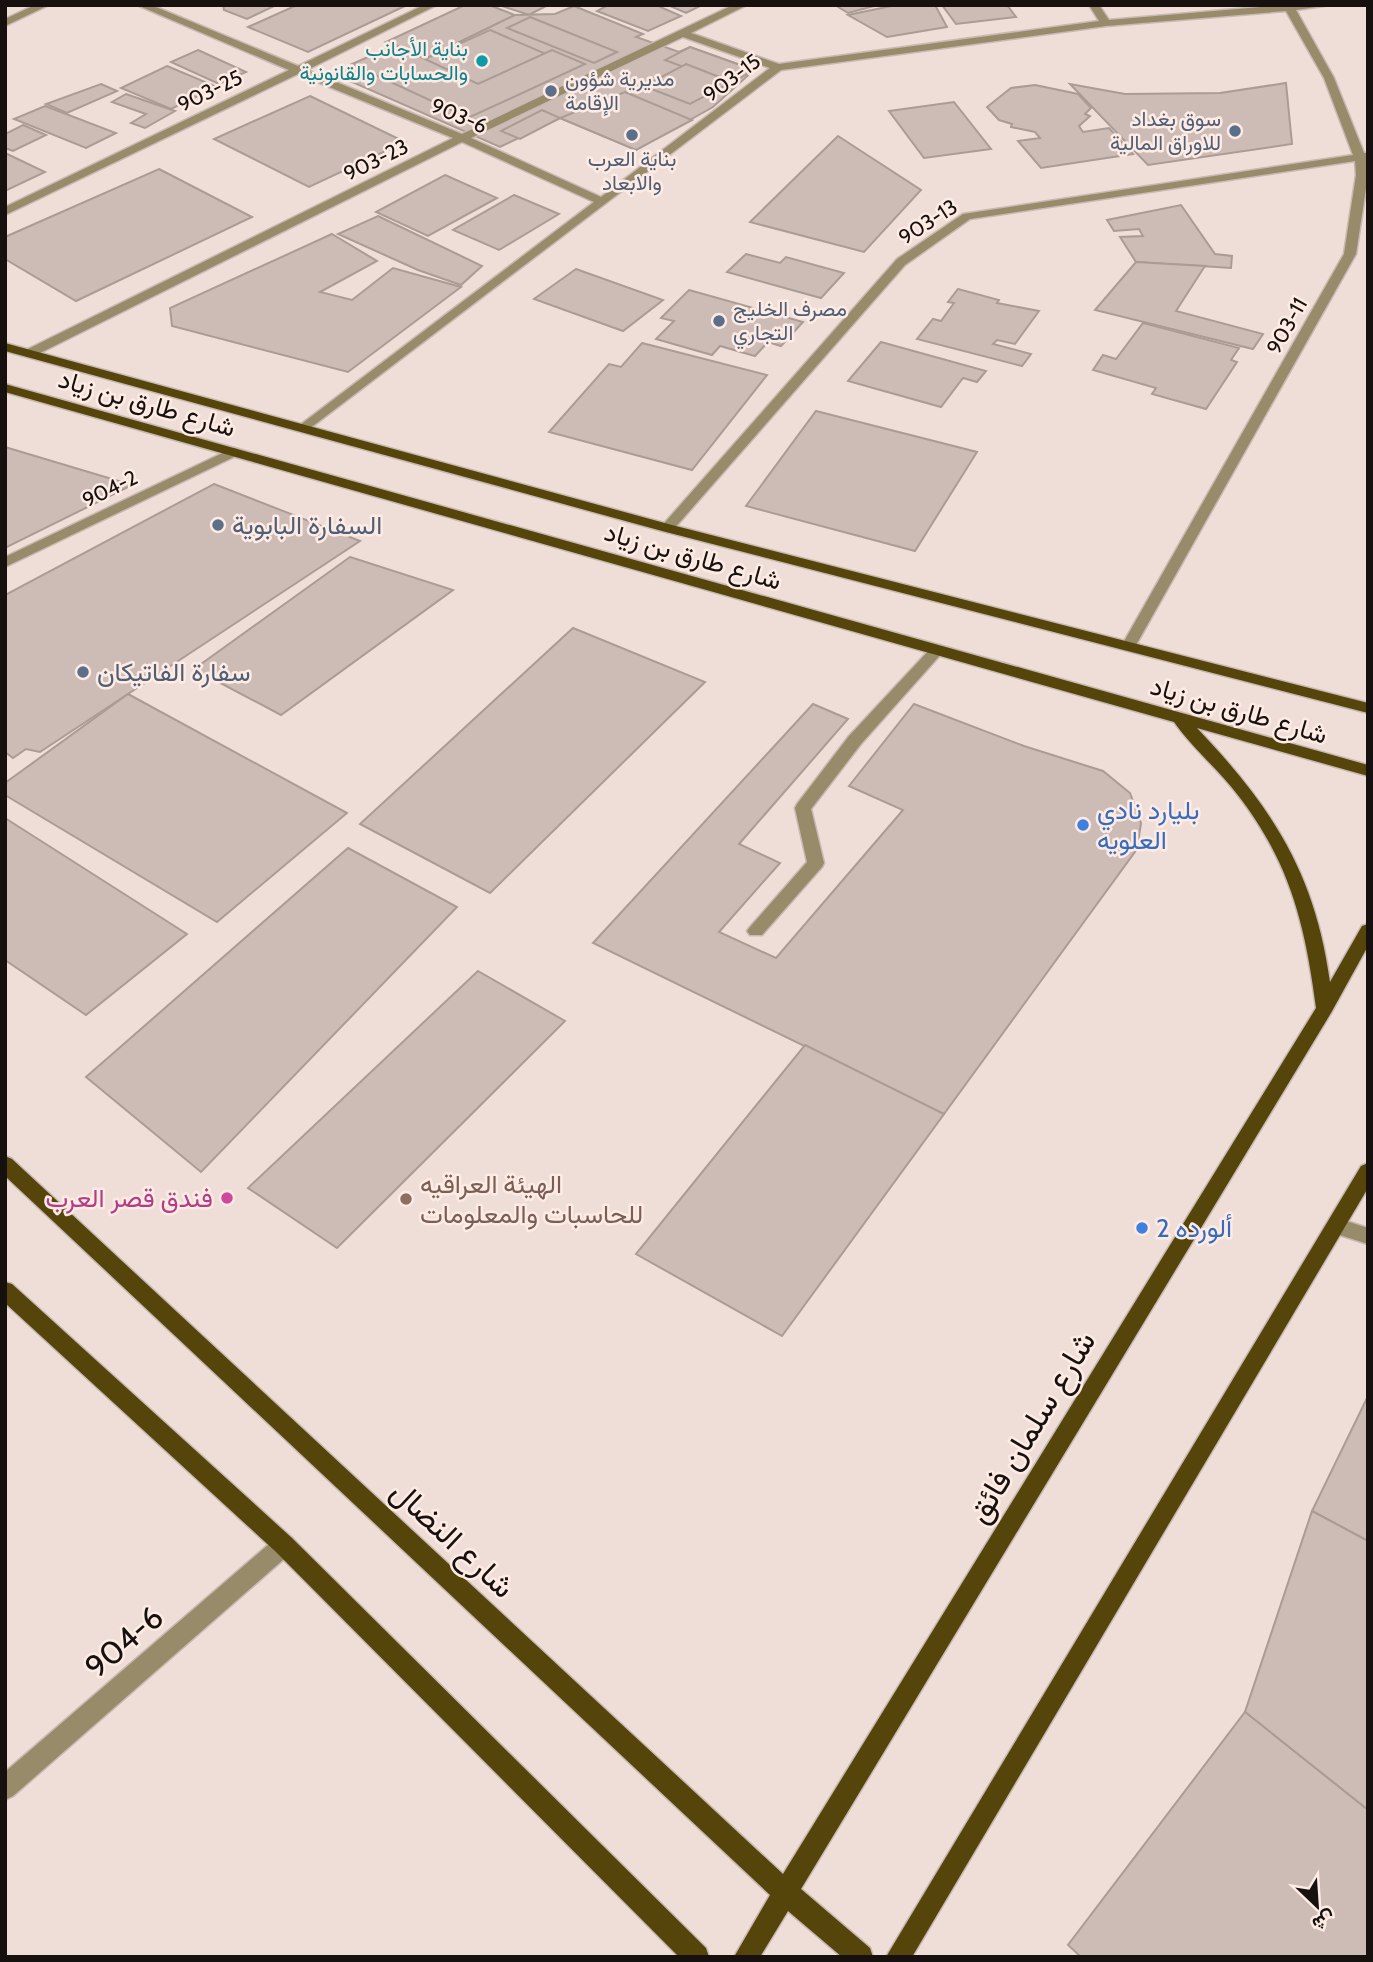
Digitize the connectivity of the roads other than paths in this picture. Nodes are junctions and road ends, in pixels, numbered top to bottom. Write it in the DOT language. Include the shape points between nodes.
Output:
graph roads {
  1 [pos="44,5"];
  2 [pos="142,5"];
  3 [pos="432,5"];
  4 [pos="742,5"];
  5 [pos="1094,5"];
  6 [pos="1325,5"];
  7 [pos="1290,7"];
  8 [pos="5,23"];
  9 [pos="1106,23"];
  10 [pos="682,33"];
  11 [pos="778,67"];
  12 [pos="299,69"];
  13 [pos="462,138"];
  14 [pos="1364,157"];
  15 [pos="1365,175"];
  16 [pos="603,201"];
  17 [pos="5,212"];
  18 [pos="5,347"];
  19 [pos="30,353"];
  20 [pos="5,388"];
  21 [pos="305,428"];
  22 [pos="233,452"];
  23 [pos="667,528"];
  24 [pos="5,563"];
  25 [pos="1129,645"];
  26 [pos="937,650"];
  27 [pos="1368,708"];
  28 [pos="1178,718"];
  29 [pos="1368,771"];
  30 [pos="1368,930"];
  31 [pos="756,931"];
  32 [pos="1325,1008"];
  33 [pos="5,1164"];
  34 [pos="1368,1171"];
  35 [pos="1337,1226"];
  36 [pos="1368,1236"];
  37 [pos="5,1290"];
  38 [pos="284,1545"];
  39 [pos="5,1788"];
  40 [pos="784,1891"];
  41 [pos="696,1957"];
  42 [pos="746,1957"];
  43 [pos="861,1957"];
  44 [pos="898,1957"];
  1 -- 8 [label="street"];
  2 -- 12 [label="street, 903-6"];
  3 -- 12 [label="street, 903-25"];
  4 -- 10 [label="street, 903-23"];
  5 -- 9 [label="street"];
  6 -- 7 [label="street, 903-15"];
  7 -- 9 [label="street, 903-15"];
  7 -- 14 [label="street, 903-11" via="1329,78"];
  9 -- 11 [label="street, 903-15"];
  10 -- 11 [label="street"];
  10 -- 13 [label="street, 903-23"];
  11 -- 16 [label="street, 903-15"];
  12 -- 13 [label="street, 903-6"];
  12 -- 17 [label="street, 903-25"];
  13 -- 16 [label="street, 903-6"];
  13 -- 19 [label="street, 903-23"];
  14 -- 15 [label="street, 903-11"];
  14 -- 23 [label="street, 903-13" via="967,216 901,262"];
  15 -- 25 [label="street, 903-11" via="1350,254"];
  16 -- 21 [label="street, 903-15"];
  18 -- 19 [label="main road, شارع طارق بن زياد"];
  19 -- 21 [label="main road, شارع طارق بن زياد"];
  20 -- 22 [label="main road, شارع طارق بن زياد"];
  21 -- 23 [label="main road, شارع طارق بن زياد"];
  22 -- 24 [label="street, 904-2"];
  22 -- 26 [label="main road, شارع طارق بن زياد"];
  23 -- 25 [label="main road, شارع طارق بن زياد"];
  25 -- 27 [label="main road, شارع طارق بن زياد"];
  26 -- 28 [label="main road, شارع طارق بن زياد"];
  26 -- 31 [label="street" via="855,740 803,808 816,863"];
  28 -- 29 [label="main road, شارع طارق بن زياد"];
  28 -- 32 [label="main road" via="1237,778 1284,850 1311,921"];
  30 -- 32 [label="main road, شارع سلمان فائق"];
  32 -- 40 [label="main road, شارع سلمان فائق"];
  33 -- 40 [label="main road, شارع النضال"];
  34 -- 35 [label="main road"];
  35 -- 36 [label="street"];
  35 -- 44 [label="main road"];
  37 -- 38 [label="main road"];
  38 -- 39 [label="street, 904-6"];
  38 -- 41 [label="main road"];
  40 -- 42 [label="main road, شارع سلمان فائق"];
  40 -- 43 [label="main road, شارع النضال"];
}
